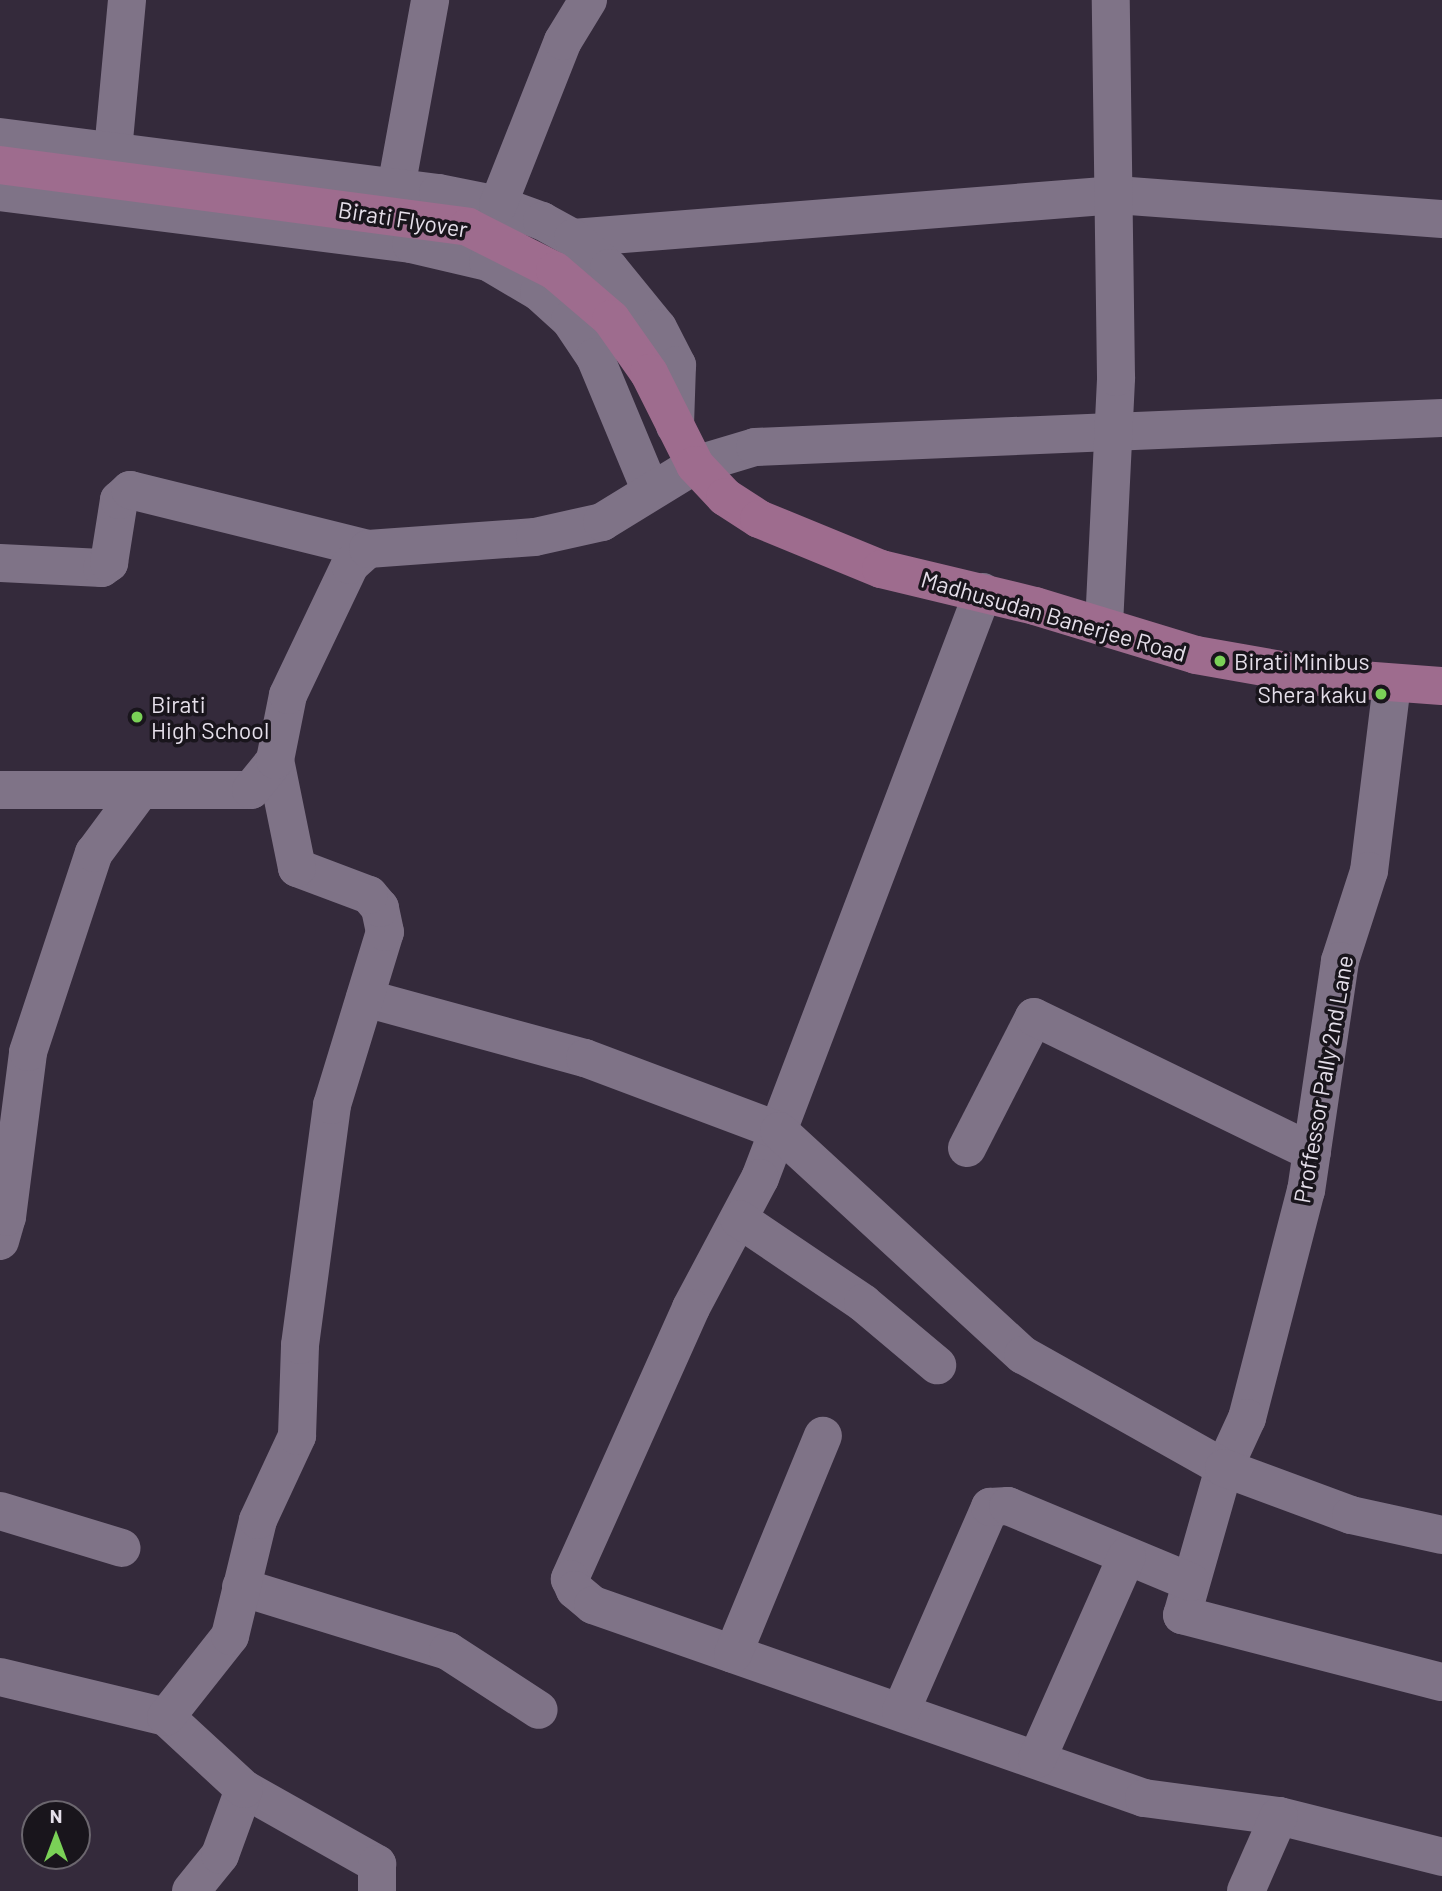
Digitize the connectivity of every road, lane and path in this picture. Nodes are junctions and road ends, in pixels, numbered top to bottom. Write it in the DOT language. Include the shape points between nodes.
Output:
graph roads {
  1 [pos="127,0"];
  2 [pos="430,0"];
  3 [pos="588,0"];
  4 [pos="1111,0"];
  5 [pos="0,137"];
  6 [pos="113,151"];
  7 [pos="0,165"];
  8 [pos="396,188"];
  9 [pos="0,192"];
  10 [pos="1116,195"];
  11 [pos="498,205"];
  12 [pos="1442,219"];
  13 [pos="573,238"];
  14 [pos="1442,418"];
  15 [pos="675,426"];
  16 [pos="1115,434"];
  17 [pos="695,465"];
  18 [pos="650,489"];
  19 [pos="368,549"];
  20 [pos="0,563"];
  21 [pos="983,592"];
  22 [pos="1104,625"];
  23 [pos="1392,684"];
  24 [pos="1442,686"];
  25 [pos="275,760"];
  26 [pos="0,790"];
  27 [pos="140,791"];
  28 [pos="365,998"];
  29 [pos="779,1131"];
  30 [pos="967,1148"];
  31 [pos="1312,1152"];
  32 [pos="738,1219"];
  33 [pos="0,1241"];
  34 [pos="937,1364"];
  35 [pos="823,1436"];
  36 [pos="1224,1468"];
  37 [pos="0,1511"];
  38 [pos="1442,1535"];
  39 [pos="122,1548"];
  40 [pos="1127,1556"];
  41 [pos="1191,1582"];
  42 [pos="241,1587"];
  43 [pos="733,1654"];
  44 [pos="0,1678"];
  45 [pos="1442,1682"];
  46 [pos="539,1710"];
  47 [pos="901,1711"];
  48 [pos="166,1717"];
  49 [pos="1037,1759"];
  50 [pos="244,1789"];
  51 [pos="1279,1816"];
  52 [pos="1442,1857"];
  53 [pos="191,1891"];
  54 [pos="377,1891"];
  55 [pos="1246,1891"];
  1 -- 6 [label="street"];
  2 -- 8 [label="street"];
  3 -- 11 [label="street" via="563,41"];
  4 -- 10 [label="street"];
  5 -- 6 [label="street"];
  6 -- 8 [label="street"];
  7 -- 15 [label="main road, Birati Flyover" via="468,228 513,246 586,294 611,319 649,373"];
  8 -- 11 [label="street"];
  9 -- 18 [label="street" via="411,244 488,262 540,292 570,320 595,357"];
  10 -- 12 [label="street"];
  10 -- 13 [label="street"];
  10 -- 16 [label="street"];
  11 -- 13 [label="street"];
  13 -- 15 [label="street" via="616,276 659,327 677,365"];
  14 -- 16 [label="street"];
  15 -- 17 [label="main road, Birati Flyover"];
  16 -- 17 [label="street" via="755,447"];
  16 -- 22 [label="street"];
  17 -- 18 [label="street"];
  17 -- 21 [label="main road, Madhusudan Banerjee Road" via="725,497 758,519 881,569"];
  18 -- 19 [label="street" via="602,522 535,537"];
  19 -- 20 [label="street" via="130,490 119,500 108,563 102,568"];
  19 -- 25 [label="street" via="350,565 288,695"];
  21 -- 22 [label="main road, Madhusudan Banerjee Road"];
  21 -- 29 [label="street"];
  22 -- 23 [label="main road, Madhusudan Banerjee Road" via="1254,668"];
  23 -- 24 [label="main road, Madhusudan Banerjee Road"];
  23 -- 31 [label="street, Proffessor Pally 2nd Lane" via="1369,871 1340,961"];
  25 -- 27 [label="street" via="251,790"];
  25 -- 28 [label="street" via="297,868 369,895 380,908 384,932"];
  26 -- 27 [label="street"];
  27 -- 33 [label="street" via="94,853 29,1052 8,1217"];
  28 -- 29 [label="street" via="585,1058"];
  28 -- 42 [label="street" via="332,1105 300,1345 297,1436 258,1520"];
  29 -- 32 [label="street"];
  29 -- 36 [label="street" via="1023,1354"];
  30 -- 31 [label="street" via="1034,1017"];
  31 -- 36 [label="street, Proffessor Pally 2nd Lane" via="1247,1418"];
  32 -- 34 [label="street" via="852,1295"];
  32 -- 43 [label="street" via="691,1308 570,1579 583,1600 593,1605"];
  35 -- 43 [label="street"];
  36 -- 38 [label="street" via="1351,1515"];
  36 -- 41 [label="street, Proffessor Pally 2nd Lane"];
  37 -- 39 [label="street"];
  40 -- 41 [label="street"];
  40 -- 47 [label="street" via="1008,1506 990,1507"];
  40 -- 49 [label="street"];
  41 -- 45 [label="street, Proffessor Pally 2nd Lane" via="1182,1615"];
  42 -- 46 [label="street" via="448,1651"];
  42 -- 48 [label="street" via="230,1636"];
  43 -- 47 [label="street"];
  44 -- 48 [label="street"];
  47 -- 49 [label="street"];
  48 -- 50 [label="street"];
  49 -- 51 [label="street" via="1144,1798"];
  50 -- 53 [label="street" via="220,1855"];
  50 -- 54 [label="street" via="377,1864"];
  51 -- 52 [label="street"];
  51 -- 55 [label="street"];
}
